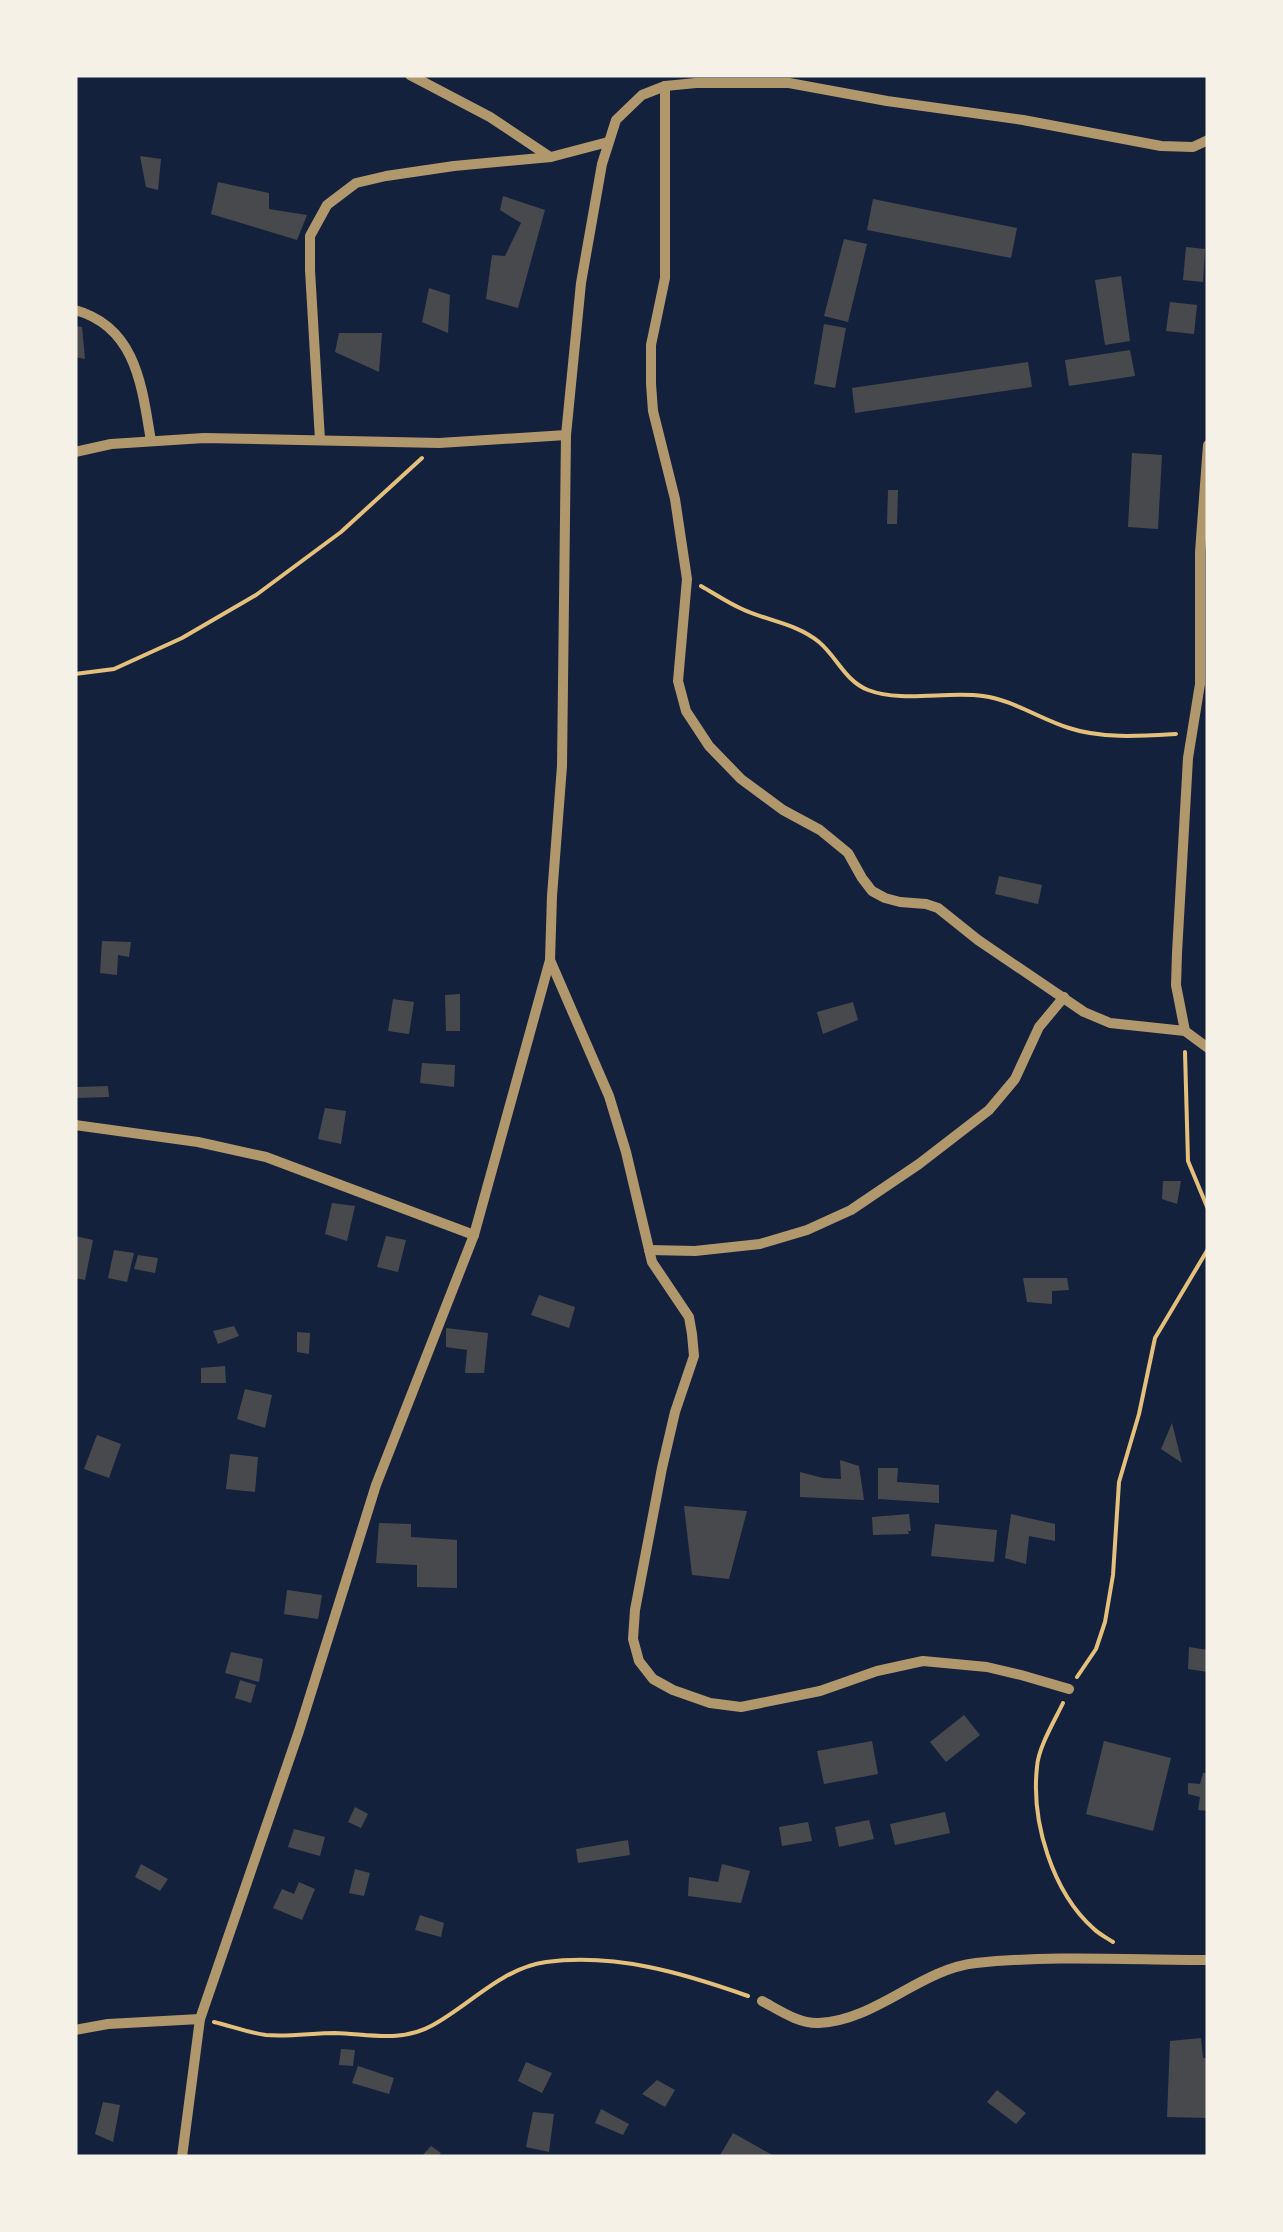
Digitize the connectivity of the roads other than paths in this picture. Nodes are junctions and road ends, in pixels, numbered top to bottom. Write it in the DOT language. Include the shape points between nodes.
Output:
graph roads {
  1 [pos="410,75"];
  2 [pos="792,79"];
  3 [pos="664,86"];
  4 [pos="1208,140"];
  5 [pos="608,142"];
  6 [pos="551,157"];
  7 [pos="75,310"];
  8 [pos="566,435"];
  9 [pos="320,440"];
  10 [pos="151,441"];
  11 [pos="1208,445"];
  12 [pos="75,452"];
  13 [pos="550,960"];
  14 [pos="1064,998"];
  15 [pos="1185,1031"];
  16 [pos="1208,1048"];
  17 [pos="75,1125"];
  18 [pos="474,1234"];
  19 [pos="649,1250"];
  20 [pos="1069,1690"];
  21 [pos="1208,1960"];
  22 [pos="762,2001"];
  23 [pos="200,2019"];
  24 [pos="75,2030"];
  25 [pos="182,2157"];
  1 -- 6 [label="street"];
  2 -- 3 [label="street"];
  2 -- 4 [label="street" via="1161,146"];
  3 -- 5 [label="street" via="628,106"];
  3 -- 14 [label="street" via="664,278 650,384 688,579 678,680 686,711 741,779 848,853 872,891 938,908"];
  5 -- 6 [label="street"];
  5 -- 8 [label="street" via="581,284"];
  6 -- 9 [label="street" via="386,176 356,183 326,205 310,236"];
  7 -- 10 [label="street" via="113,331 126,348 140,377"];
  8 -- 9 [label="street" via="440,443"];
  8 -- 13 [label="street" via="562,766"];
  9 -- 10 [label="street"];
  10 -- 12 [label="street"];
  11 -- 15 [label="street" via="1200,684 1190,733 1176,986"];
  13 -- 18 [label="street"];
  13 -- 19 [label="street" via="609,1096"];
  14 -- 15 [label="street" via="1110,1023"];
  14 -- 19 [label="street" via="1038,1027 1015,1079 989,1110 851,1210 760,1244"];
  15 -- 16 [label="street"];
  17 -- 18 [label="street" via="266,1157"];
  18 -- 23 [label="street" via="376,1485"];
  19 -- 20 [label="street" via="688,1317 694,1356 662,1468 636,1610 638,1661 653,1679 710,1703 741,1707 923,1661 986,1668"];
  21 -- 22 [label="street" via="948,1968 885,2002 817,2023"];
  23 -- 24 [label="street"];
  23 -- 25 [label="street"];
}
